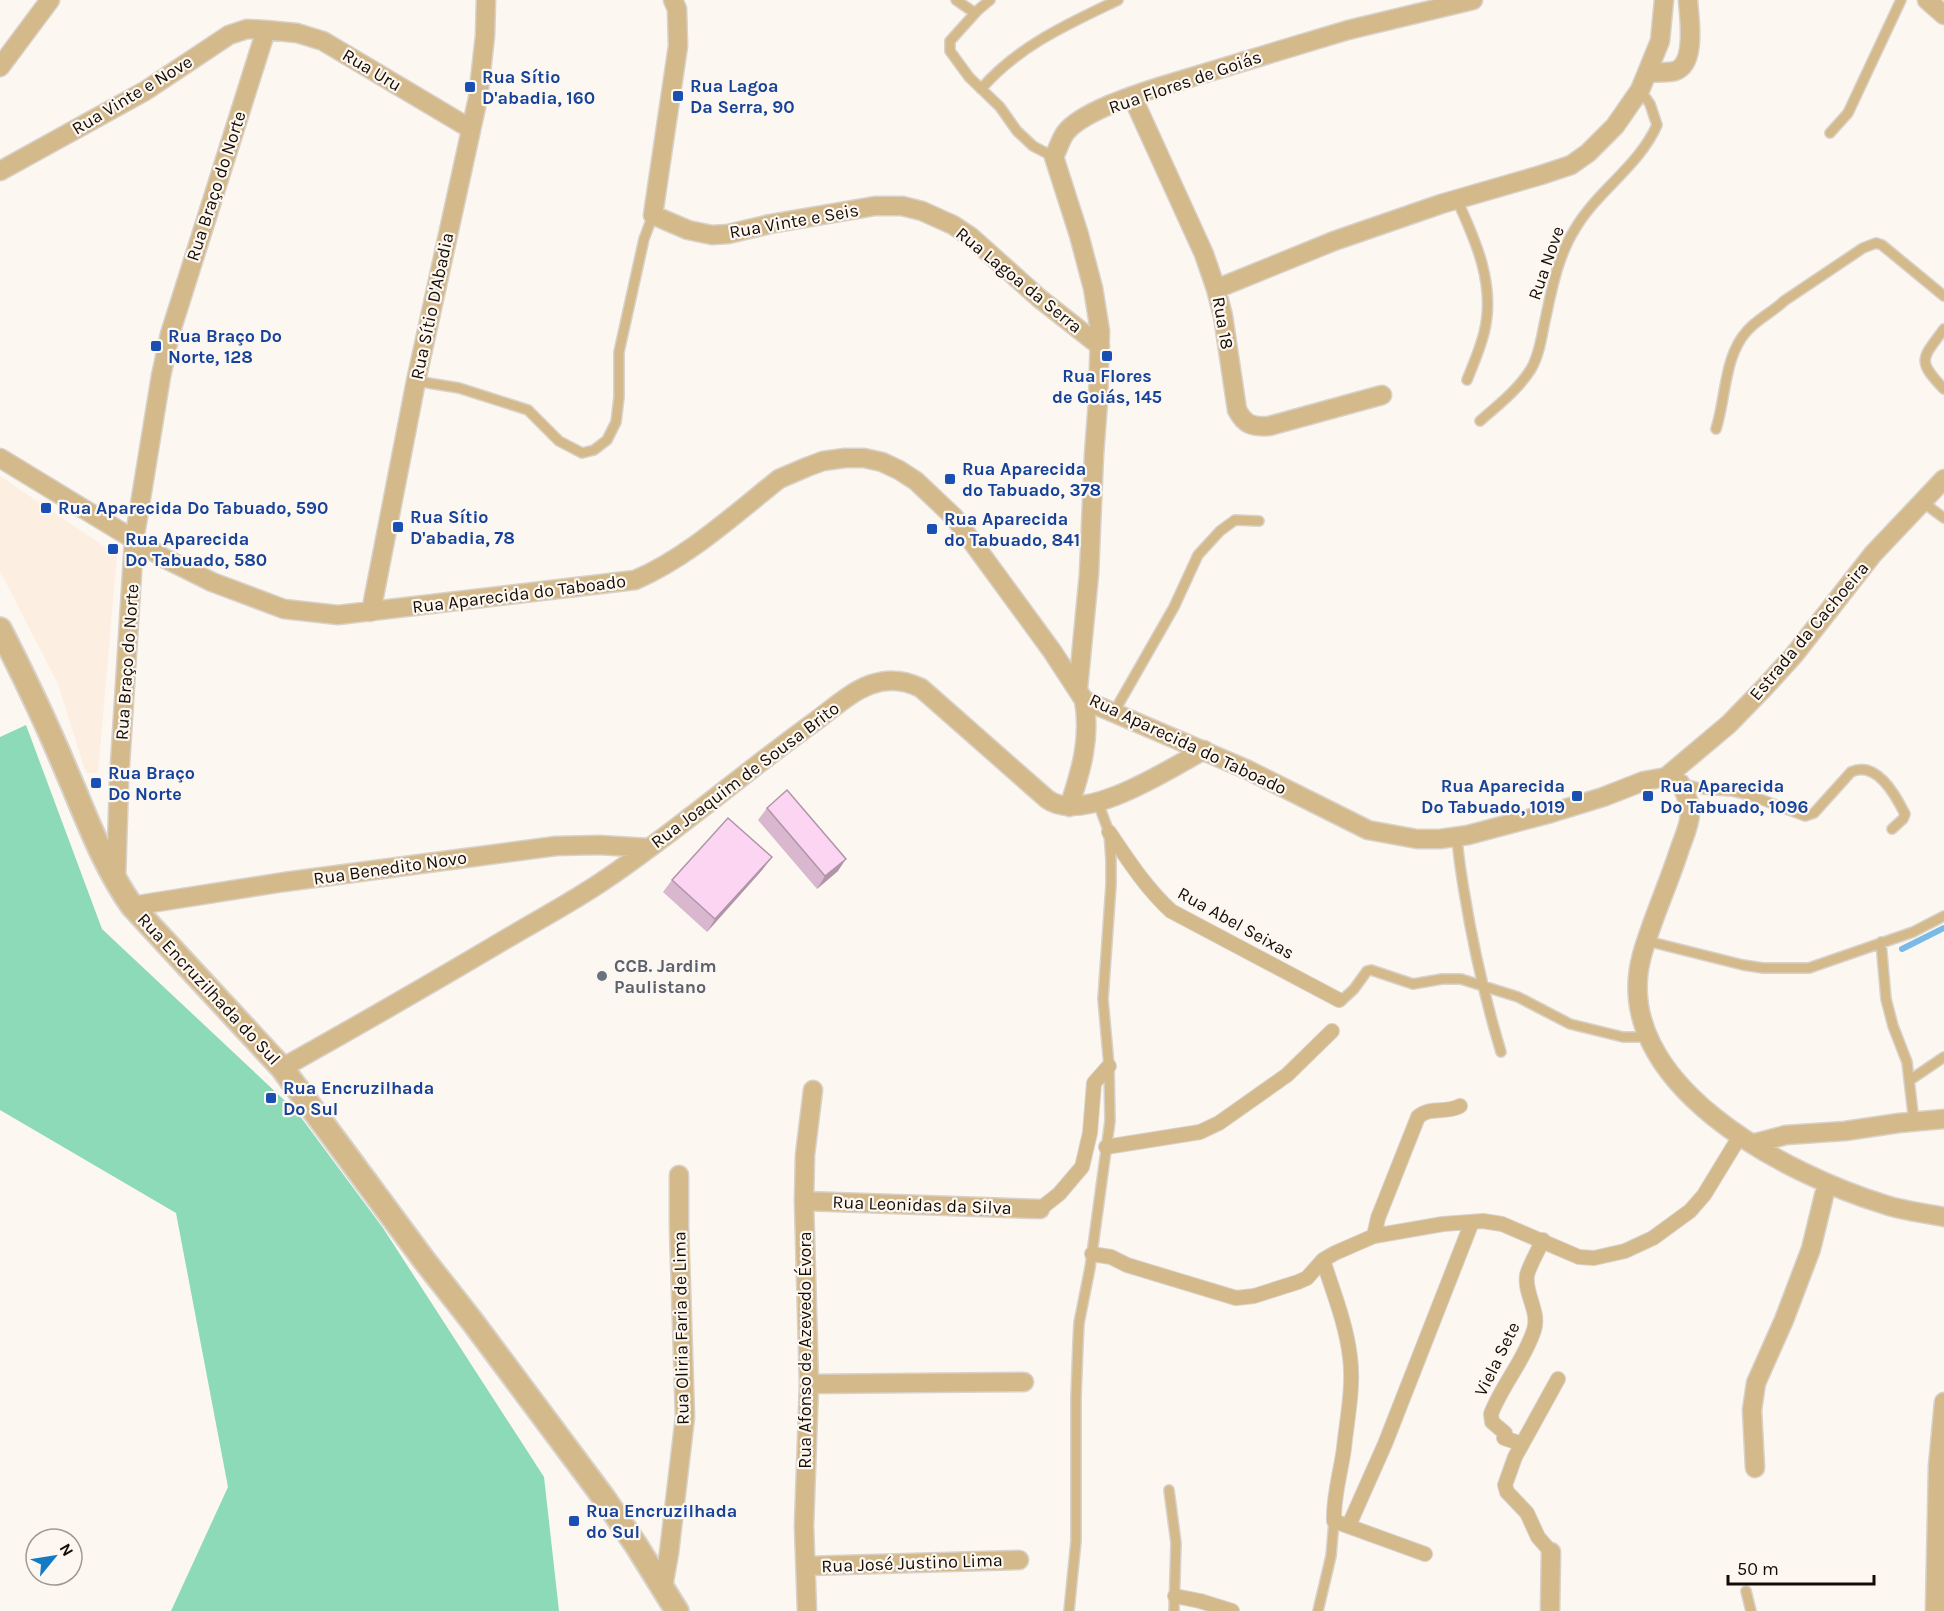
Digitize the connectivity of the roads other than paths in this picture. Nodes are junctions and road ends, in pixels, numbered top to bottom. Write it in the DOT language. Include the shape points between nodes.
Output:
graph roads {
  1 [pos="50,0"];
  2 [pos="486,0"];
  3 [pos="673,0"];
  4 [pos="956,0"];
  5 [pos="990,0"];
  6 [pos="1118,0"];
  7 [pos="1473,0"];
  8 [pos="1664,0"];
  9 [pos="1688,0"];
  10 [pos="1901,0"];
  11 [pos="1927,0"];
  12 [pos="1441,4"];
  13 [pos="975,13"];
  14 [pos="1944,15"];
  15 [pos="266,30"];
  16 [pos="0,67"];
  17 [pos="1643,81"];
  18 [pos="981,89"];
  19 [pos="1132,96"];
  20 [pos="471,129"];
  21 [pos="1830,133"];
  22 [pos="1054,157"];
  23 [pos="0,171"];
  24 [pos="1457,200"];
  25 [pos="902,206"];
  26 [pos="653,215"];
  27 [pos="1216,289"];
  28 [pos="1944,296"];
  29 [pos="1944,329"];
  30 [pos="1100,346"];
  31 [pos="416,381"];
  32 [pos="1467,381"];
  33 [pos="1944,390"];
  34 [pos="1382,396"];
  35 [pos="1480,421"];
  36 [pos="1716,429"];
  37 [pos="0,458"];
  38 [pos="1944,479"];
  39 [pos="1921,501"];
  40 [pos="1944,518"];
  41 [pos="1259,521"];
  42 [pos="134,541"];
  43 [pos="371,612"];
  44 [pos="0,629"];
  45 [pos="1081,694"];
  46 [pos="1114,712"];
  47 [pos="1204,750"];
  48 [pos="1673,780"];
  49 [pos="1098,803"];
  50 [pos="1069,807"];
  51 [pos="1892,829"];
  52 [pos="1109,832"];
  53 [pos="1457,836"];
  54 [pos="649,848"];
  55 [pos="116,880"];
  56 [pos="132,906"];
  57 [pos="1944,916"];
  58 [pos="1647,941"];
  59 [pos="1881,942"];
  60 [pos="1483,986"];
  61 [pos="1339,1000"];
  62 [pos="1332,1031"];
  63 [pos="1647,1037"];
  64 [pos="1501,1052"];
  65 [pos="1944,1057"];
  66 [pos="1109,1066"];
  67 [pos="282,1068"];
  68 [pos="1910,1080"];
  69 [pos="813,1090"];
  70 [pos="1460,1106"];
  71 [pos="1944,1119"];
  72 [pos="1914,1122"];
  73 [pos="1746,1140"];
  74 [pos="1106,1147"];
  75 [pos="679,1176"];
  76 [pos="1827,1183"];
  77 [pos="804,1201"];
  78 [pos="1040,1209"];
  79 [pos="1944,1217"];
  80 [pos="1472,1222"];
  81 [pos="1374,1236"];
  82 [pos="1543,1240"];
  83 [pos="1092,1254"];
  84 [pos="1323,1260"];
  85 [pos="1558,1379"];
  86 [pos="1024,1382"];
  87 [pos="809,1384"];
  88 [pos="1944,1402"];
  89 [pos="1522,1444"];
  90 [pos="1941,1463"];
  91 [pos="1755,1468"];
  92 [pos="1169,1490"];
  93 [pos="1334,1521"];
  94 [pos="1349,1525"];
  95 [pos="1551,1552"];
  96 [pos="1425,1554"];
  97 [pos="1019,1560"];
  98 [pos="806,1566"];
  99 [pos="663,1587"];
  100 [pos="1746,1591"];
  101 [pos="1174,1596"];
  102 [pos="677,1611"];
  103 [pos="807,1611"];
  104 [pos="1069,1611"];
  105 [pos="1174,1611"];
  106 [pos="1232,1611"];
  107 [pos="1317,1611"];
  108 [pos="1550,1611"];
  109 [pos="1751,1611"];
  110 [pos="1935,1611"];
  1 -- 16 [label="street"];
  2 -- 20 [label="street, Rua Sítio D'Abadia" via="478,98"];
  3 -- 26 [label="street" via="677,9 678,46"];
  4 -- 13 [label="lane"];
  5 -- 13 [label="lane"];
  6 -- 18 [label="lane" via="1030,46 1006,62"];
  7 -- 12 [label="street, Rua Flores de Goiás"];
  8 -- 17 [label="street" via="1660,41"];
  9 -- 17 [label="street" via="1690,49 1682,66"];
  10 -- 21 [label="lane" via="1848,113"];
  11 -- 14 [label="street"];
  12 -- 19 [label="street, Rua Flores de Goiás"];
  13 -- 18 [label="lane" via="950,40 950,51"];
  15 -- 20 [label="street, Rua Uru" via="323,41"];
  15 -- 23 [label="street, Rua Vinte e Nove" via="247,29 229,35 145,91"];
  15 -- 42 [label="street, Rua Braço do Norte" via="170,334"];
  17 -- 24 [label="street" via="1615,126 1571,165"];
  17 -- 35 [label="lane, Rua Nove" via="1657,125 1650,140 1588,208 1573,231 1553,283 1532,367 1516,389"];
  18 -- 22 [label="lane" via="1026,140"];
  19 -- 22 [label="street, Rua Flores de Goiás" via="1081,119 1065,132"];
  19 -- 27 [label="street, Rua 18"];
  20 -- 31 [label="street, Rua Sítio D'Abadia"];
  22 -- 30 [label="street" via="1097,304"];
  24 -- 27 [label="street" via="1334,241"];
  24 -- 32 [label="lane" via="1479,252 1488,288 1484,333"];
  25 -- 26 [label="street, Rua Vinte e Seis" via="875,206 712,235"];
  25 -- 30 [label="street, Rua Lagoa da Serra" via="938,218 971,237"];
  26 -- 31 [label="lane" via="644,239 620,351 616,422 607,440 594,450 582,453 559,441 528,410 459,388"];
  27 -- 34 [label="street, Rua 18" via="1237,410 1247,424 1269,426"];
  28 -- 36 [label="lane" via="1882,245 1863,248 1784,301 1740,339"];
  29 -- 33 [label="lane" via="1924,362"];
  30 -- 45 [label="street"];
  31 -- 43 [label="street, Rua Sítio D'Abadia"];
  37 -- 42 [label="street, Rua Aparecida do Taboado"];
  38 -- 39 [label="street, Estrada da Cachoeira"];
  39 -- 40 [label="lane"];
  39 -- 48 [label="street, Estrada da Cachoeira" via="1873,554 1802,646"];
  41 -- 46 [label="lane" via="1235,520 1198,555 1174,607"];
  42 -- 43 [label="street, Rua Aparecida do Taboado" via="212,582 284,609 338,615"];
  42 -- 55 [label="street, Rua Braço do Norte"];
  43 -- 45 [label="street, Rua Aparecida do Taboado" via="635,580 681,555 779,479 823,462 864,458 882,462 916,481 954,517"];
  44 -- 55 [label="street, Rua Encruzilhada do Sul"];
  45 -- 46 [label="street, Rua Aparecida do Taboado"];
  45 -- 50 [label="street" via="1087,715 1086,745"];
  46 -- 47 [label="street, Rua Aparecida do Taboado"];
  47 -- 49 [label="street"];
  47 -- 53 [label="street, Rua Aparecida do Taboado" via="1368,830 1417,839"];
  48 -- 51 [label="lane" via="1752,796 1805,816 1814,813 1851,772 1859,768 1870,770 1890,789 1905,814"];
  48 -- 53 [label="street, Rua Aparecida do Taboado" via="1644,781 1551,813"];
  48 -- 58 [label="street" via="1690,812"];
  49 -- 50 [label="street"];
  49 -- 52 [label="lane"];
  50 -- 54 [label="street, Rua Joaquim de Sousa Brito" via="1047,799 921,688 883,680 857,690"];
  52 -- 61 [label="street, Rua Abel Seixas" via="1138,874 1171,911"];
  52 -- 66 [label="lane" via="1111,885 1103,999"];
  53 -- 60 [label="lane" via="1467,912"];
  54 -- 56 [label="street, Rua Benedito Novo" via="556,846"];
  54 -- 67 [label="street, Rua Joaquim de Sousa Brito" via="602,882 462,966"];
  55 -- 56 [label="street, Rua Encruzilhada do Sul"];
  56 -- 67 [label="street, Rua Encruzilhada do Sul"];
  57 -- 59 [label="lane" via="1929,926"];
  58 -- 59 [label="lane" via="1743,965 1783,969 1816,966"];
  58 -- 63 [label="street" via="1638,987"];
  59 -- 68 [label="lane" via="1886,999"];
  60 -- 61 [label="lane" via="1461,979 1413,984 1367,970 1352,991"];
  60 -- 63 [label="lane" via="1533,1004 1570,1024 1623,1037"];
  60 -- 64 [label="lane"];
  62 -- 74 [label="street" via="1287,1075 1219,1123 1200,1132"];
  63 -- 73 [label="street" via="1675,1079"];
  65 -- 68 [label="lane"];
  66 -- 74 [label="lane" via="1110,1121"];
  66 -- 78 [label="street" via="1094,1083 1082,1167"];
  67 -- 99 [label="street, Rua Encruzilhada do Sul" via="562,1440"];
  68 -- 72 [label="lane"];
  69 -- 77 [label="street, Rua Afonso de Azevedo Évora"];
  70 -- 81 [label="street" via="1426,1111 1418,1117"];
  71 -- 72 [label="street"];
  72 -- 73 [label="street"];
  73 -- 76 [label="street"];
  73 -- 82 [label="street" via="1690,1211 1653,1238 1625,1251 1594,1258 1579,1257"];
  74 -- 83 [label="lane"];
  75 -- 99 [label="street, Rua Oliria Faria de Lima" via="685,1417"];
  76 -- 79 [label="street" via="1888,1206"];
  76 -- 91 [label="street" via="1808,1259 1756,1383 1752,1410"];
  77 -- 78 [label="street, Rua Leonidas da Silva"];
  77 -- 87 [label="street, Rua Afonso de Azevedo Évora"];
  80 -- 81 [label="street"];
  80 -- 82 [label="street" via="1502,1224"];
  80 -- 94 [label="street"];
  81 -- 84 [label="street"];
  82 -- 89 [label="street, Viela Sete" via="1527,1275 1535,1328 1491,1414 1492,1422 1505,1433 1504,1438"];
  83 -- 84 [label="street" via="1236,1298 1298,1282 1313,1273"];
  83 -- 104 [label="lane" via="1078,1343 1076,1541"];
  84 -- 93 [label="street" via="1343,1320 1350,1359 1349,1401"];
  85 -- 89 [label="street"];
  86 -- 87 [label="street"];
  87 -- 98 [label="street, Rua Afonso de Azevedo Évora"];
  88 -- 90 [label="street"];
  89 -- 95 [label="street" via="1506,1477 1505,1489 1527,1513 1538,1538"];
  90 -- 110 [label="street"];
  92 -- 101 [label="lane" via="1176,1543"];
  93 -- 94 [label="street"];
  93 -- 107 [label="lane" via="1331,1556"];
  94 -- 96 [label="street"];
  95 -- 108 [label="street"];
  97 -- 98 [label="street, Rua José Justino Lima"];
  98 -- 103 [label="street, Rua Afonso de Azevedo Évora"];
  99 -- 102 [label="street, Rua Encruzilhada do Sul"];
  100 -- 109 [label="lane"];
  101 -- 105 [label="lane"];
  101 -- 106 [label="street"];
}
